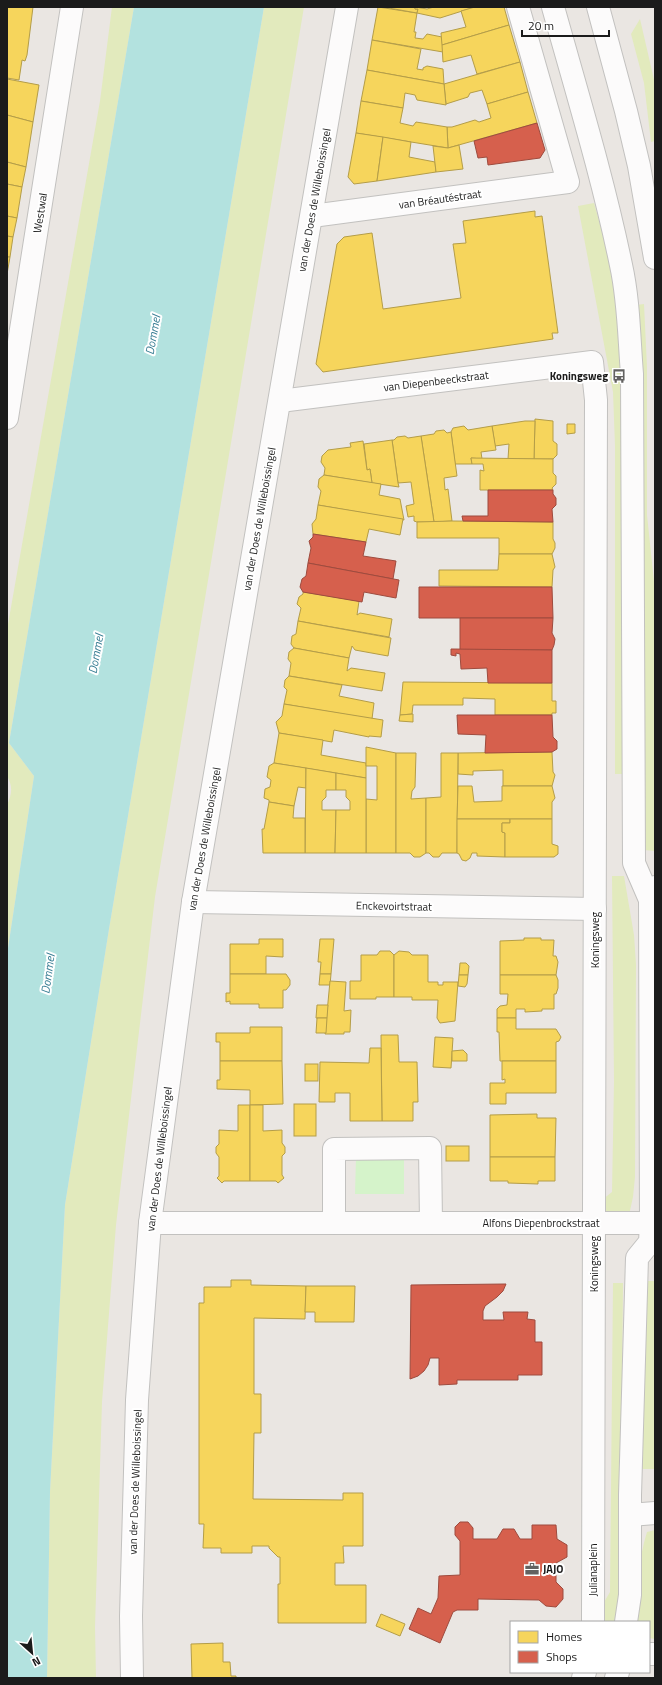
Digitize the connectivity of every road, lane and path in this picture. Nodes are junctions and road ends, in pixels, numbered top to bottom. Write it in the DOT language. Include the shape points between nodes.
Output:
graph roads {
  1 [pos="72,7"];
  2 [pos="347,7"];
  3 [pos="518,7"];
  4 [pos="553,7"];
  5 [pos="598,7"];
  6 [pos="312,216"];
  7 [pos="655,258"];
  8 [pos="655,262"];
  9 [pos="622,267"];
  10 [pos="592,362"];
  11 [pos="280,401"];
  12 [pos="7,418"];
  13 [pos="653,896"];
  14 [pos="193,902"];
  15 [pos="595,909"];
  16 [pos="594,1222"];
  17 [pos="150,1223"];
  18 [pos="334,1223"];
  19 [pos="431,1223"];
  20 [pos="652,1238"];
  21 [pos="655,1513"];
  22 [pos="630,1515"];
  23 [pos="594,1518"];
  24 [pos="593,1621"];
  25 [pos="626,1621"];
  26 [pos="132,1678"];
  1 -- 12 [label="street, Westwal"];
  2 -- 6 [label="street, van der Does de Willeboissingel"];
  3 -- 6 [label="street, van Bréautéstraat" via="568,182"];
  4 -- 9 [label="street"];
  5 -- 7 [label="street" via="639,166"];
  6 -- 11 [label="street, van der Does de Willeboissingel"];
  8 -- 9 [label="street"];
  9 -- 13 [label="street" via="632,374 634,863"];
  10 -- 11 [label="street, van Diepenbeeckstraat"];
  10 -- 15 [label="street, Koningsweg" via="596,400"];
  11 -- 14 [label="street, van der Does de Willeboissingel"];
  13 -- 20 [label="street"];
  14 -- 15 [label="street, Enckevoirtstraat"];
  14 -- 17 [label="street, van der Does de Willeboissingel"];
  15 -- 16 [label="street, Koningsweg"];
  16 -- 19 [label="street, Alfons Diepenbrockstraat"];
  16 -- 20 [label="street, Alfons Diepenbrockstraat"];
  16 -- 23 [label="street, Koningsweg"];
  17 -- 18 [label="street, Alfons Diepenbrockstraat"];
  17 -- 26 [label="street, van der Does de Willeboissingel" via="137,1400 131,1616"];
  18 -- 19 [label="street, Alfons Diepenbrockstraat"];
  18 -- 19 [label="street" via="334,1149 423,1148 430,1148"];
  20 -- 22 [label="street" via="637,1258"];
  21 -- 22 [label="street"];
  22 -- 25 [label="street" via="630,1595"];
  23 -- 24 [label="street, Julianaplein"];
}
